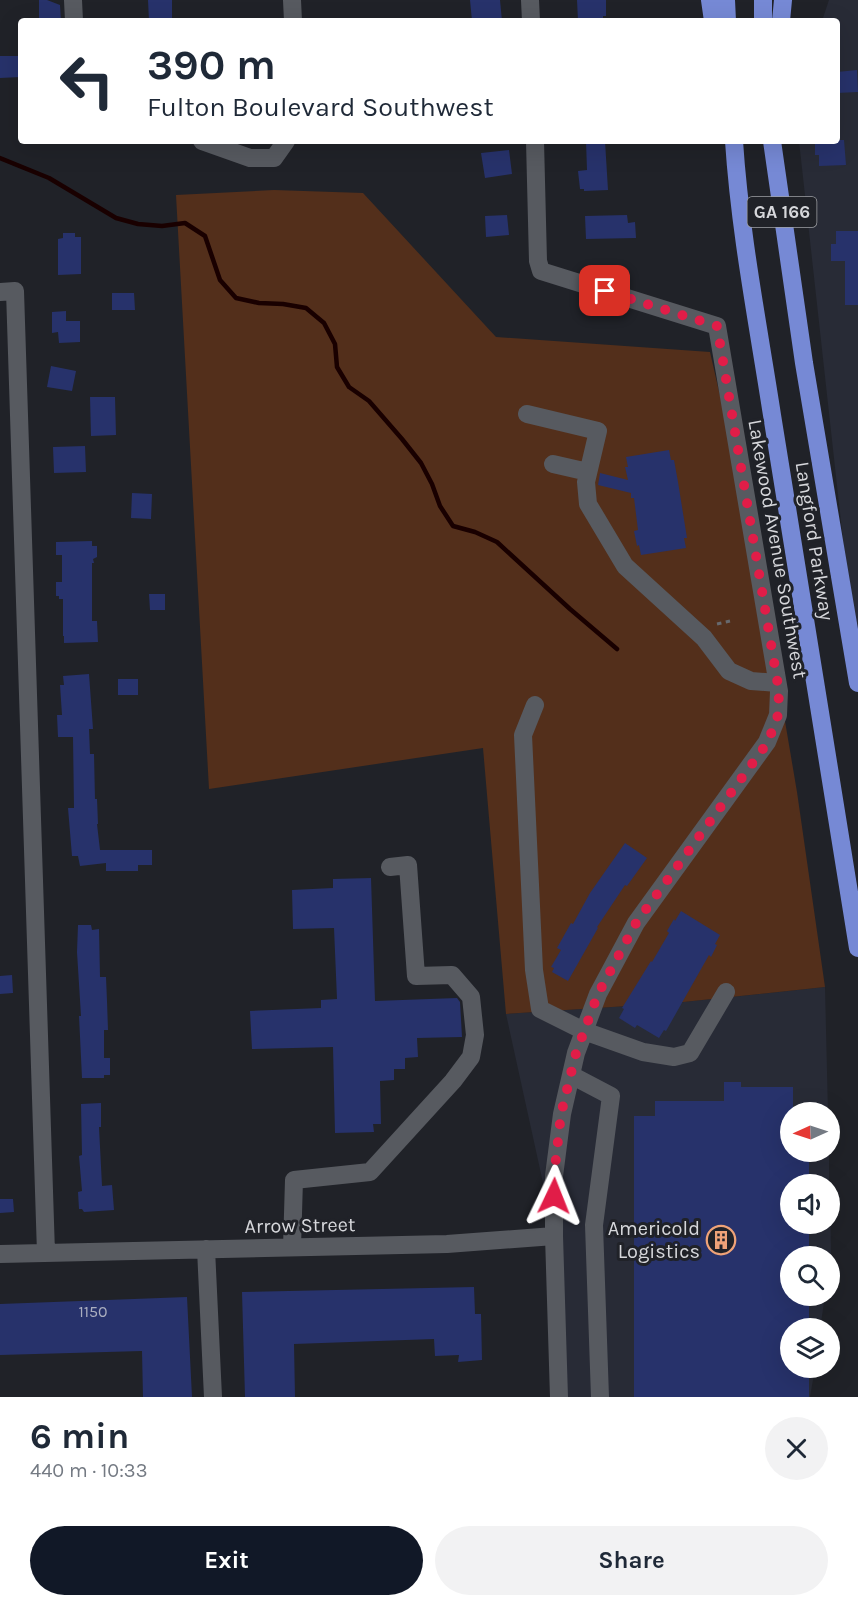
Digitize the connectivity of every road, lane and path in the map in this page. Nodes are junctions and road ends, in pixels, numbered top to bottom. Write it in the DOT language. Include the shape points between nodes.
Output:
graph roads {
  1 [pos="73,0"];
  2 [pos="292,0"];
  3 [pos="530,0"];
  4 [pos="710,0"];
  5 [pos="726,0"];
  6 [pos="763,0"];
  7 [pos="783,0"];
  8 [pos="74,18"];
  9 [pos="293,18"];
  10 [pos="531,18"];
  11 [pos="713,18"];
  12 [pos="727,18"];
  13 [pos="763,18"];
  14 [pos="781,18"];
  15 [pos="210,144"];
  16 [pos="284,144"];
  17 [pos="535,144"];
  18 [pos="732,144"];
  19 [pos="773,144"];
  20 [pos="8,292"];
  21 [pos="527,414"];
  22 [pos="553,464"];
  23 [pos="588,472"];
  24 [pos="730,621"];
  25 [pos="717,624"];
  26 [pos="777,683"];
  27 [pos="858,683"];
  28 [pos="535,705"];
  29 [pos="390,867"];
  30 [pos="858,948"];
  31 [pos="726,993"];
  32 [pos="584,1031"];
  33 [pos="571,1075"];
  34 [pos="554,1236"];
  35 [pos="292,1247"];
  36 [pos="206,1249"];
  37 [pos="46,1253"];
  38 [pos="1,1255"];
  39 [pos="213,1397"];
  40 [pos="559,1397"];
  41 [pos="600,1397"];
  1 -- 8 [label="street"];
  2 -- 9 [label="street"];
  3 -- 10 [label="street"];
  4 -- 11 [label="highway"];
  5 -- 12 [label="highway"];
  6 -- 13 [label="highway"];
  7 -- 14 [label="highway"];
  15 -- 16 [label="street" via="250,158 274,158"];
  17 -- 26 [label="street, Lakewood Avenue Southwest" via="540,271 717,326"];
  18 -- 30 [label="highway, Langford Parkway / GA 166"];
  19 -- 27 [label="highway, Langford Parkway / GA 166" via="806,374"];
  20 -- 37 [label="street"];
  21 -- 23 [label="street" via="598,431"];
  22 -- 23 [label="street"];
  23 -- 26 [label="street" via="588,504 625,566 704,638 729,671 751,681"];
  24 -- 25 [label="path"];
  26 -- 32 [label="street, Lakewood Avenue Southwest" via="778,715 768,742 636,923 598,994"];
  28 -- 32 [label="street" via="524,735 534,970 540,1009"];
  29 -- 35 [label="street" via="408,865 416,976 452,975 471,997 475,1035 471,1057 370,1172 294,1180"];
  31 -- 32 [label="street" via="690,1053 682,1056 643,1052"];
  32 -- 33 [label="street, Lakewood Avenue Southwest"];
  33 -- 34 [label="street, Lakewood Avenue Southwest" via="561,1114 554,1176"];
  33 -- 41 [label="street" via="611,1096 594,1225"];
  34 -- 35 [label="street, Arrow Street" via="447,1244"];
  34 -- 40 [label="street, Lakewood Avenue Southwest"];
  35 -- 36 [label="street, Arrow Street"];
  36 -- 37 [label="street, Arrow Street"];
  36 -- 39 [label="street"];
  37 -- 38 [label="street, Arrow Street"];
}
